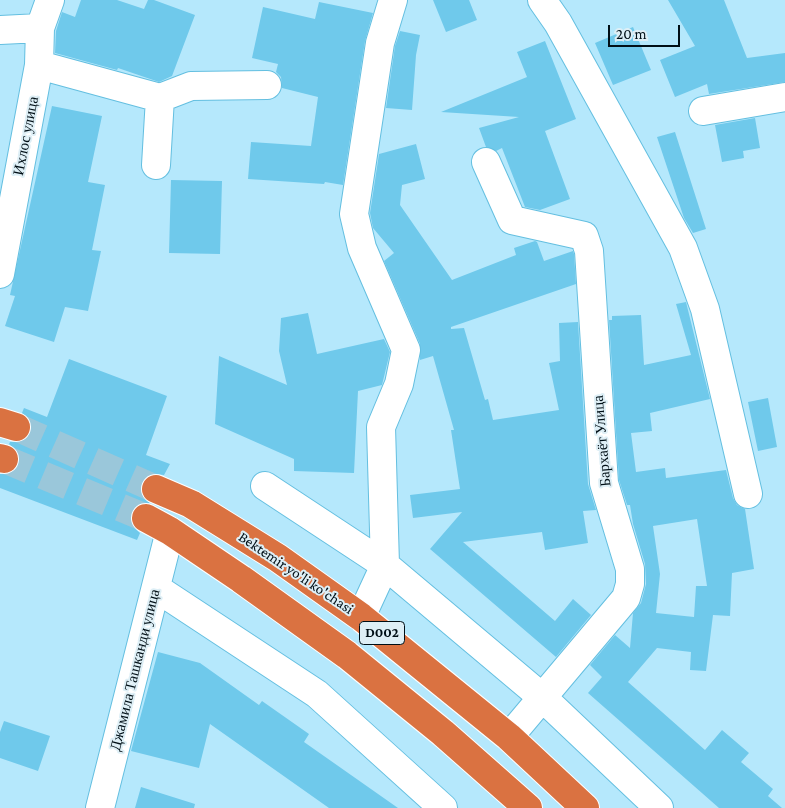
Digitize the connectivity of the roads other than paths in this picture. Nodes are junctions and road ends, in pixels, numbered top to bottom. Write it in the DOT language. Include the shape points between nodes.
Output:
graph roads {
  1 [pos="50,0"];
  2 [pos="394,0"];
  3 [pos="542,0"];
  4 [pos="40,28"];
  5 [pos="0,30"];
  6 [pos="39,65"];
  7 [pos="267,85"];
  8 [pos="785,97"];
  9 [pos="160,98"];
  10 [pos="703,111"];
  11 [pos="486,162"];
  12 [pos="156,165"];
  13 [pos="0,274"];
  14 [pos="265,486"];
  15 [pos="156,489"];
  16 [pos="748,494"];
  17 [pos="146,518"];
  18 [pos="170,532"];
  19 [pos="385,565"];
  20 [pos="156,588"];
  21 [pos="361,617"];
  22 [pos="543,698"];
  23 [pos="509,738"];
  24 [pos="100,808"];
  25 [pos="443,808"];
  26 [pos="528,808"];
  27 [pos="585,808"];
  28 [pos="659,808"];
  1 -- 4 [label="street, Ихлос улица"];
  2 -- 19 [label="street" via="380,43 354,214 362,248 406,350 399,384 381,427"];
  3 -- 16 [label="street" via="558,23 683,248 705,309"];
  4 -- 5 [label="street"];
  4 -- 6 [label="street, Ихлос улица"];
  6 -- 9 [label="street"];
  6 -- 13 [label="street, Ихлос улица"];
  7 -- 9 [label="street" via="191,86"];
  8 -- 10 [label="street"];
  9 -- 12 [label="street"];
  11 -- 22 [label="street, Бархаёт Улица" via="512,220 584,236 590,251 604,483 630,570 626,598"];
  14 -- 19 [label="street"];
  15 -- 21 [label="highway, Bektemir yo'li ko'chasi / D002" via="191,504 278,558"];
  17 -- 18 [label="highway, D002"];
  18 -- 20 [label="street, Джамила Ташканди улица"];
  18 -- 26 [label="highway, D002" via="241,578 347,655"];
  19 -- 21 [label="street"];
  19 -- 22 [label="street"];
  20 -- 24 [label="street, Джамила Ташканди улица"];
  20 -- 25 [label="street" via="317,694"];
  21 -- 23 [label="highway, Bektemir yo'li ko'chasi / D002"];
  22 -- 23 [label="street, Бархаёт Улица"];
  22 -- 28 [label="street"];
  23 -- 27 [label="highway, Bektemir yo'li ko'chasi / D002"];
}
